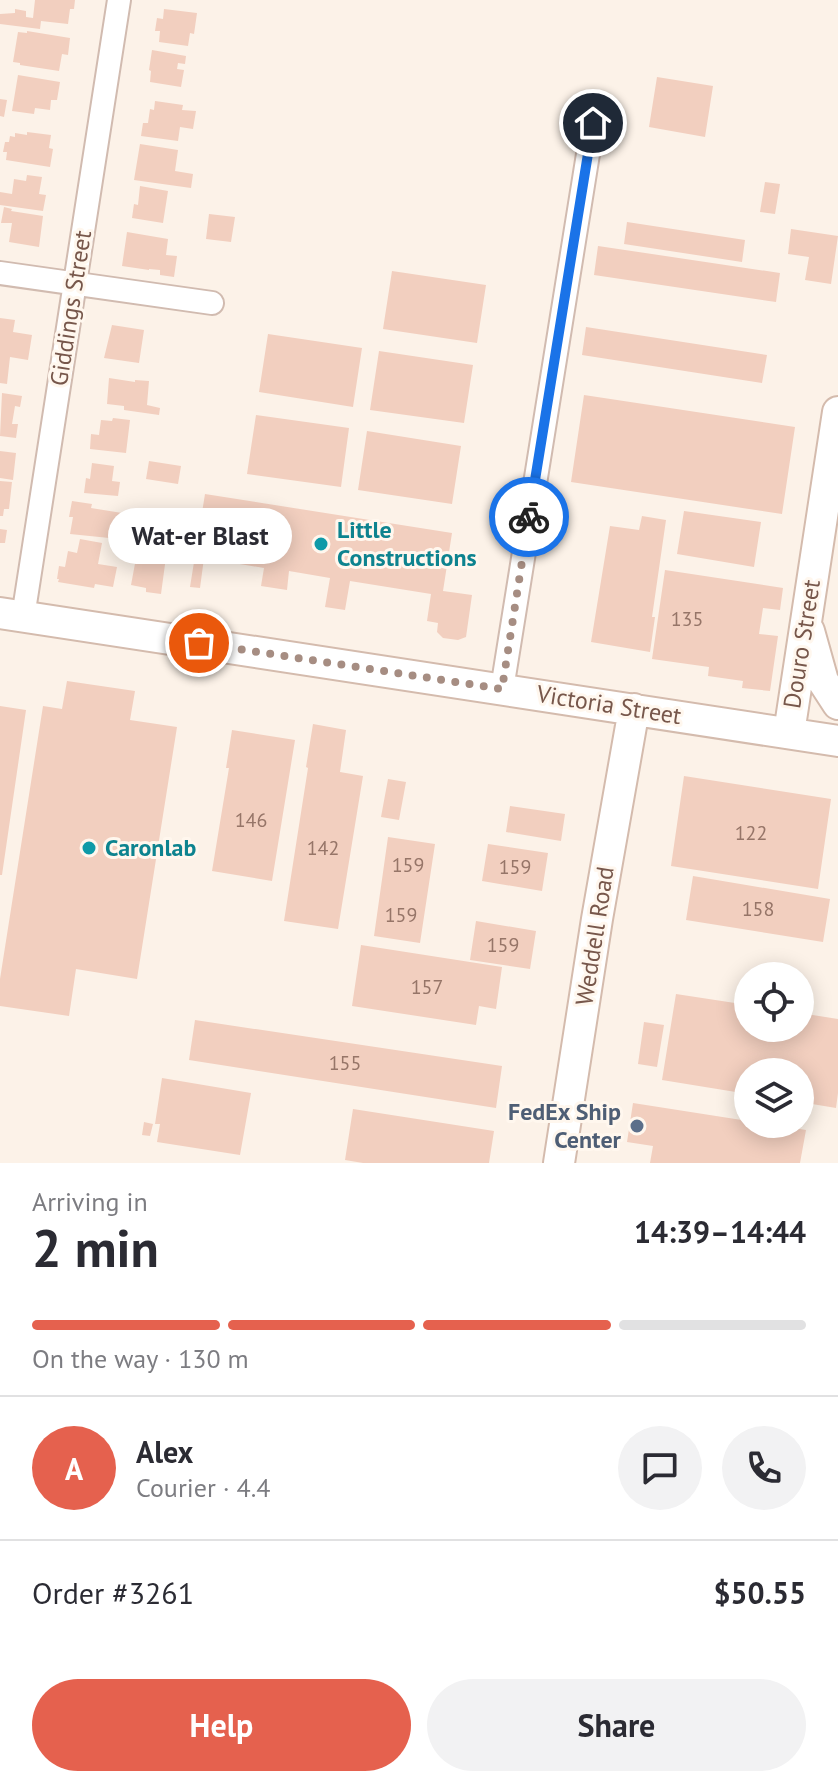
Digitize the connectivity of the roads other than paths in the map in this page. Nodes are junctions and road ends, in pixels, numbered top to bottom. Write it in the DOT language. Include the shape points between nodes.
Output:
graph roads {
  1 [pos="119,0"];
  2 [pos="593,123"];
  3 [pos="0,273"];
  4 [pos="75,284"];
  5 [pos="212,303"];
  6 [pos="838,412"];
  7 [pos="12,615"];
  8 [pos="806,621"];
  9 [pos="502,689"];
  10 [pos="838,704"];
  11 [pos="634,709"];
  12 [pos="789,733"];
  13 [pos="838,741"];
  14 [pos="559,1163"];
  1 -- 4 [label="street, Giddings Street"];
  2 -- 9 [label="street"];
  3 -- 4 [label="street"];
  4 -- 5 [label="street"];
  4 -- 7 [label="street, Giddings Street"];
  6 -- 8 [label="street, Douro Street"];
  7 -- 9 [label="street, Victoria Street"];
  8 -- 10 [label="street" via="823,681"];
  8 -- 12 [label="street, Douro Street"];
  9 -- 11 [label="street, Victoria Street"];
  11 -- 12 [label="street, Victoria Street"];
  11 -- 14 [label="street, Weddell Road"];
  12 -- 13 [label="street, Victoria Street"];
}
